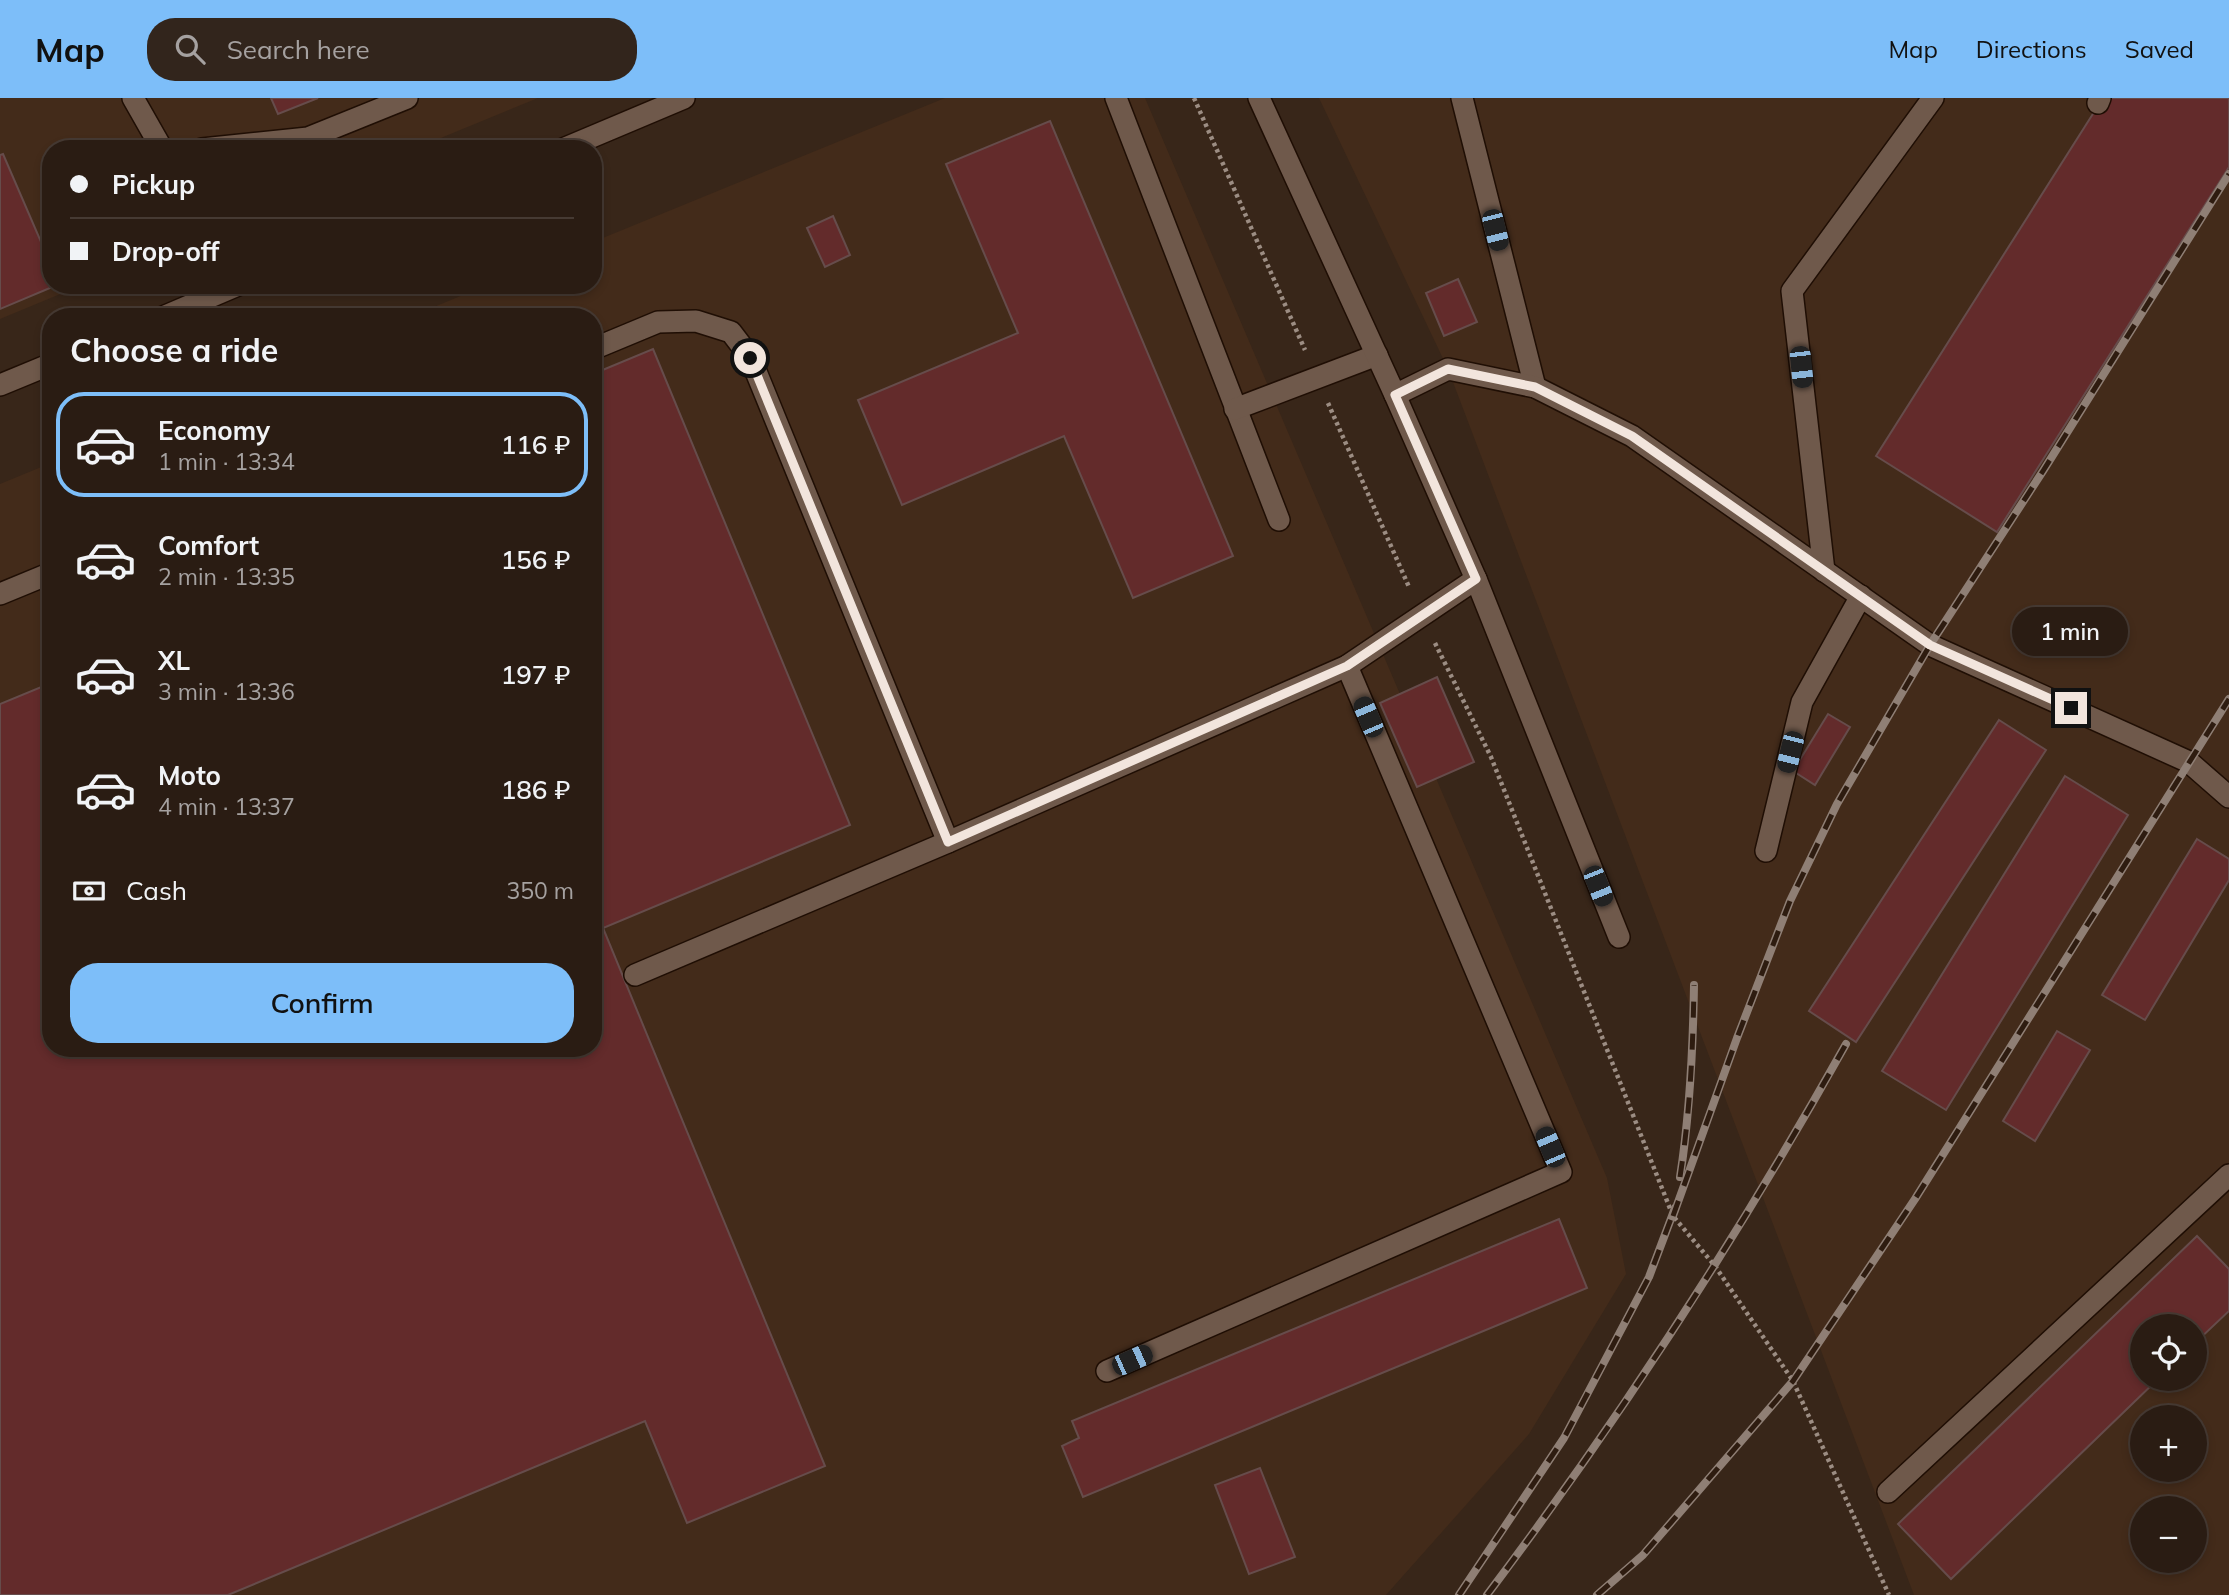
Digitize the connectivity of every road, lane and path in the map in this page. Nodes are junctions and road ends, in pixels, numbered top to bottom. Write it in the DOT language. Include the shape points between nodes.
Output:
graph roads {
  1 [pos="133,98"];
  2 [pos="407,98"];
  3 [pos="684,98"];
  4 [pos="1116,98"];
  5 [pos="1194,98"];
  6 [pos="1259,98"];
  7 [pos="1462,98"];
  8 [pos="1933,98"];
  9 [pos="157,140"];
  10 [pos="289,140"];
  11 [pos="584,140"];
  12 [pos="217,294"];
  13 [pos="184,308"];
  14 [pos="602,345"];
  15 [pos="1377,355"];
  16 [pos="42,368"];
  17 [pos="1317,378"];
  18 [pos="0,385"];
  19 [pos="1535,387"];
  20 [pos="1395,395"];
  21 [pos="1235,409"];
  22 [pos="1279,520"];
  23 [pos="1824,570"];
  24 [pos="42,577"];
  25 [pos="1476,579"];
  26 [pos="0,594"];
  27 [pos="1861,596"];
  28 [pos="1421,616"];
  29 [pos="1347,666"];
  30 [pos="2229,796"];
  31 [pos="948,842"];
  32 [pos="1766,851"];
  33 [pos="1619,937"];
  34 [pos="635,975"];
  35 [pos="2229,1175"];
  36 [pos="1107,1371"];
  37 [pos="1888,1492"];
  38 [pos="1889,1595"];
  1 -- 9 [label="street"];
  2 -- 10 [label="street" via="308,138"];
  3 -- 11 [label="street"];
  4 -- 21 [label="street"];
  5 -- 17 [label="path"];
  6 -- 15 [label="street"];
  7 -- 19 [label="street"];
  8 -- 23 [label="street" via="1792,291"];
  12 -- 13 [label="street"];
  14 -- 31 [label="street" via="658,322 696,321 731,332 750,358"];
  15 -- 17 [label="street"];
  15 -- 20 [label="street"];
  16 -- 18 [label="street"];
  17 -- 21 [label="street"];
  17 -- 28 [label="path"];
  19 -- 20 [label="street" via="1448,369"];
  19 -- 23 [label="street" via="1632,436"];
  20 -- 25 [label="street"];
  21 -- 22 [label="street"];
  23 -- 27 [label="street"];
  24 -- 26 [label="street"];
  25 -- 28 [label="street"];
  25 -- 33 [label="street"];
  27 -- 30 [label="street" via="1930,645 2189,762"];
  27 -- 32 [label="street" via="1802,702"];
  28 -- 29 [label="street"];
  28 -- 38 [label="path" via="1490,757 1674,1216 1714,1265 1793,1381"];
  29 -- 31 [label="street"];
  29 -- 36 [label="street" via="1560,1172"];
  31 -- 34 [label="street"];
  35 -- 37 [label="street"];
}
